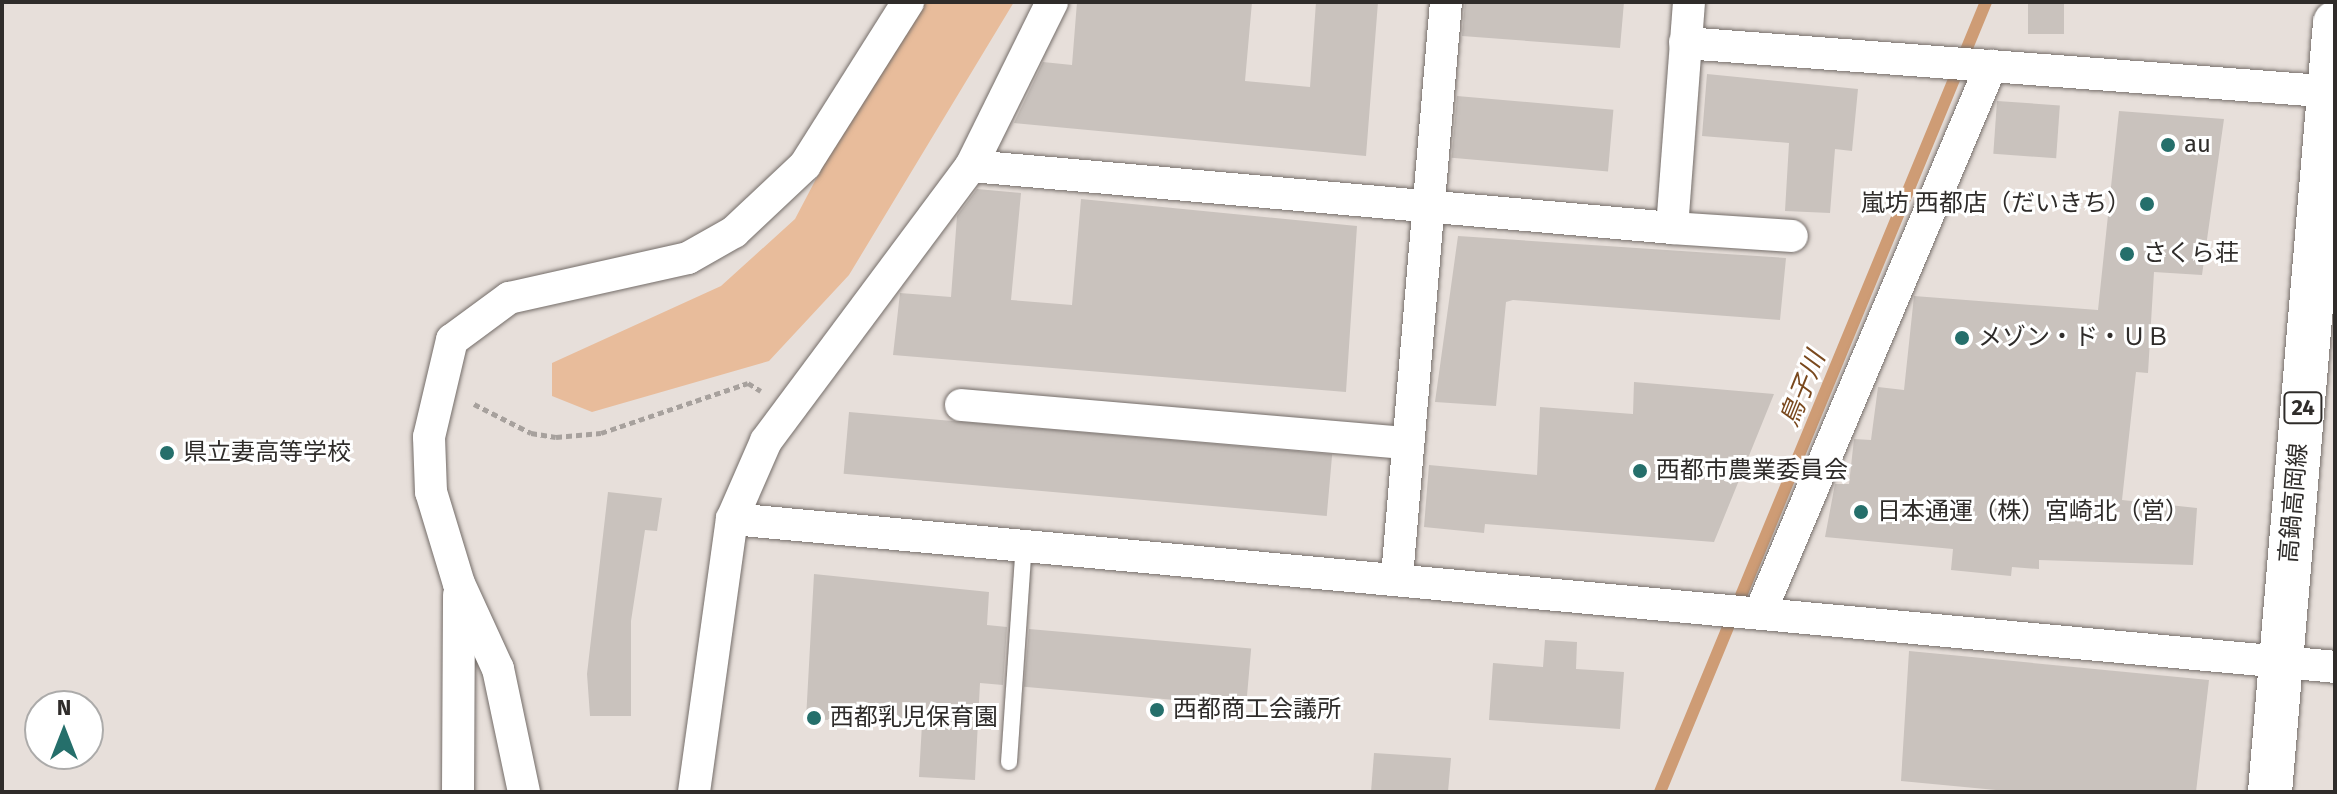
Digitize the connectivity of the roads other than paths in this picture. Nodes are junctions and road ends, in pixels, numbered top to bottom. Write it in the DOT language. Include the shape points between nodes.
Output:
graph roads {
  1 [pos="908,2"];
  2 [pos="1052,2"];
  3 [pos="1446,2"];
  4 [pos="1689,2"];
  5 [pos="2335,23"];
  6 [pos="1685,43"];
  7 [pos="1991,66"];
  8 [pos="2333,92"];
  9 [pos="971,166"];
  10 [pos="1430,210"];
  11 [pos="1672,228"];
  12 [pos="1792,236"];
  13 [pos="961,405"];
  14 [pos="1406,443"];
  15 [pos="732,519"];
  16 [pos="1024,544"];
  17 [pos="1397,577"];
  18 [pos="459,584"];
  19 [pos="1760,613"];
  20 [pos="2281,662"];
  21 [pos="2335,667"];
  22 [pos="1009,762"];
  23 [pos="458,792"];
  24 [pos="524,792"];
  25 [pos="694,792"];
  26 [pos="2270,792"];
  1 -- 18 [label="street" via="805,165 734,232 688,258 509,298 452,340 429,437 431,492"];
  2 -- 9 [label="street"];
  3 -- 10 [label="street"];
  4 -- 6 [label="street"];
  5 -- 8 [label="main road, 高鍋高岡線 / 24"];
  6 -- 7 [label="street"];
  6 -- 11 [label="street"];
  7 -- 8 [label="street"];
  7 -- 19 [label="street"];
  8 -- 20 [label="main road, 高鍋高岡線 / 24"];
  9 -- 10 [label="street"];
  9 -- 15 [label="street" via="786,407"];
  10 -- 11 [label="street"];
  10 -- 14 [label="street"];
  11 -- 12 [label="street"];
  13 -- 14 [label="street"];
  14 -- 17 [label="street"];
  15 -- 16 [label="street"];
  15 -- 25 [label="street"];
  16 -- 17 [label="street"];
  16 -- 22 [label="lane"];
  17 -- 19 [label="street"];
  18 -- 23 [label="street"];
  18 -- 24 [label="street" via="498,669"];
  19 -- 20 [label="street"];
  20 -- 21 [label="street"];
  20 -- 26 [label="main road, 高鍋高岡線 / 24"];
}
